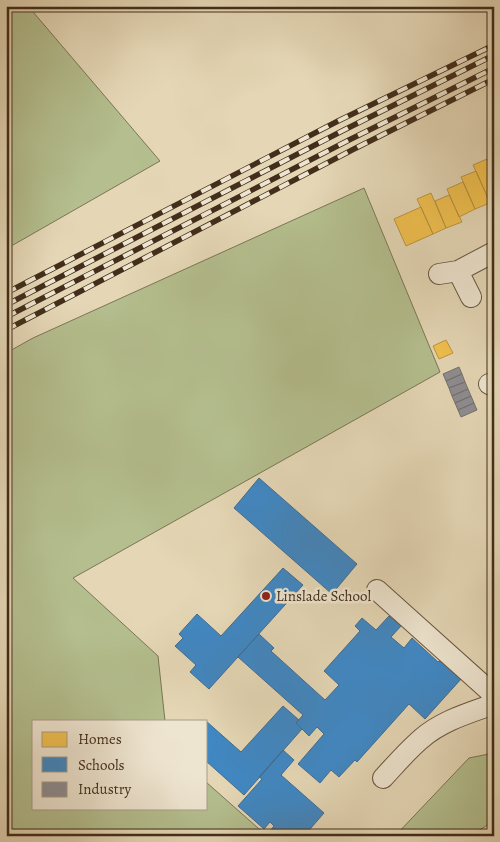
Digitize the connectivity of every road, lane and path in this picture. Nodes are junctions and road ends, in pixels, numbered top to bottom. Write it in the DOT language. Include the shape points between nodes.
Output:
graph roads {
  1 [pos="494,252"];
  2 [pos="472,297"];
  3 [pos="377,590"];
  4 [pos="494,695"];
  5 [pos="494,704"];
  6 [pos="383,778"];
  1 -- 2 [label="street" via="449,273"];
  3 -- 4 [label="street"];
  5 -- 6 [label="street" via="460,716 434,730"];
}
